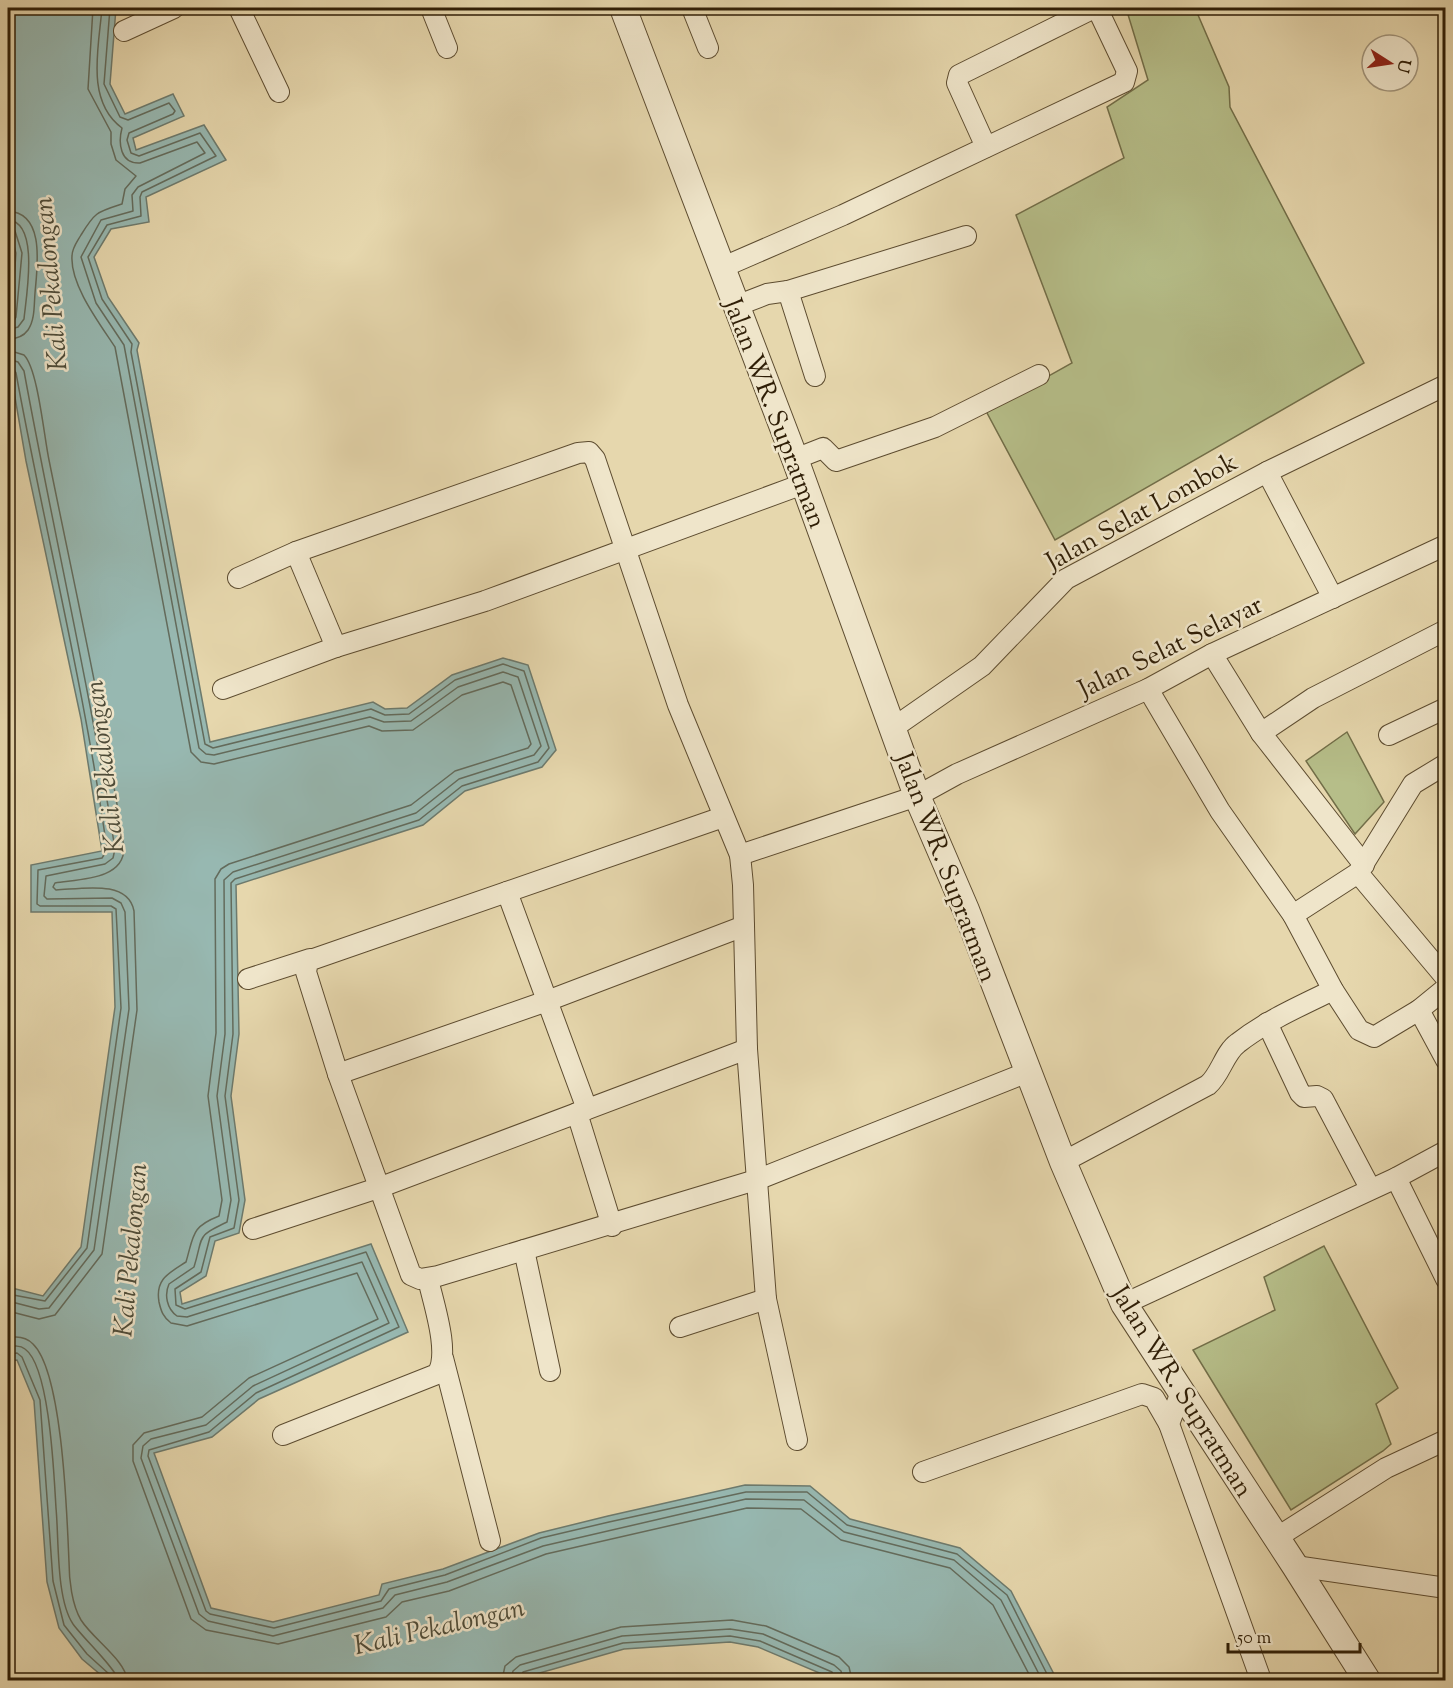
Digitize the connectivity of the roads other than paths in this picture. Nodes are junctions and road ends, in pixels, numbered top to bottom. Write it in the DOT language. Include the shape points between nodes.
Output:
graph roads {
  1 [pos="174,8"];
  2 [pos="239,8"];
  3 [pos="430,8"];
  4 [pos="623,8"];
  5 [pos="692,8"];
  6 [pos="1095,8"];
  7 [pos="124,32"];
  8 [pos="447,48"];
  9 [pos="708,48"];
  10 [pos="279,92"];
  11 [pos="986,147"];
  12 [pos="966,236"];
  13 [pos="735,262"];
  14 [pos="788,291"];
  15 [pos="751,300"];
  16 [pos="815,375"];
  17 [pos="1039,375"];
  18 [pos="1446,385"];
  19 [pos="809,453"];
  20 [pos="1267,472"];
  21 [pos="803,484"];
  22 [pos="1446,545"];
  23 [pos="626,548"];
  24 [pos="296,552"];
  25 [pos="238,578"];
  26 [pos="1333,598"];
  27 [pos="1446,630"];
  28 [pos="336,647"];
  29 [pos="1212,654"];
  30 [pos="223,689"];
  31 [pos="1148,689"];
  32 [pos="1446,708"];
  33 [pos="893,728"];
  34 [pos="1261,734"];
  35 [pos="1389,735"];
  36 [pos="1446,764"];
  37 [pos="923,792"];
  38 [pos="723,818"];
  39 [pos="740,855"];
  40 [pos="1361,869"];
  41 [pos="507,892"];
  42 [pos="1293,915"];
  43 [pos="744,926"];
  44 [pos="310,959"];
  45 [pos="1446,978"];
  46 [pos="248,979"];
  47 [pos="1446,988"];
  48 [pos="1333,990"];
  49 [pos="547,1001"];
  50 [pos="1419,1010"];
  51 [pos="1267,1023"];
  52 [pos="747,1049"];
  53 [pos="1446,1060"];
  54 [pos="1028,1072"];
  55 [pos="338,1074"];
  56 [pos="582,1111"];
  57 [pos="1446,1152"];
  58 [pos="1063,1161"];
  59 [pos="1396,1178"];
  60 [pos="759,1179"];
  61 [pos="381,1187"];
  62 [pos="1370,1188"];
  63 [pos="612,1226"];
  64 [pos="253,1228"];
  65 [pos="524,1250"];
  66 [pos="428,1279"];
  67 [pos="1446,1279"];
  68 [pos="766,1299"];
  69 [pos="1124,1304"];
  70 [pos="680,1327"];
  71 [pos="443,1358"];
  72 [pos="550,1371"];
  73 [pos="1181,1392"];
  74 [pos="1169,1424"];
  75 [pos="283,1435"];
  76 [pos="797,1440"];
  77 [pos="1446,1440"];
  78 [pos="923,1472"];
  79 [pos="1276,1538"];
  80 [pos="490,1541"];
  81 [pos="1295,1566"];
  82 [pos="1446,1588"];
  83 [pos="1260,1680"];
  84 [pos="1366,1680"];
  1 -- 7 [label="street"];
  2 -- 10 [label="street"];
  3 -- 8 [label="street"];
  4 -- 13 [label="street, Jalan WR. Supratman"];
  5 -- 9 [label="street"];
  6 -- 11 [label="street" via="958,75 957,83"];
  6 -- 11 [label="street" via="1127,71 1126,80"];
  11 -- 13 [label="street"];
  12 -- 14 [label="street"];
  13 -- 15 [label="street, Jalan WR. Supratman"];
  14 -- 15 [label="street"];
  14 -- 16 [label="street"];
  15 -- 19 [label="street, Jalan WR. Supratman"];
  17 -- 19 [label="street" via="935,427 840,459 833,460 827,449"];
  18 -- 20 [label="street, Jalan Selat Lombok"];
  19 -- 21 [label="street, Jalan WR. Supratman"];
  20 -- 26 [label="street"];
  20 -- 33 [label="street, Jalan Selat Lombok" via="1066,579 982,666"];
  21 -- 23 [label="street"];
  21 -- 33 [label="street, Jalan WR. Supratman"];
  22 -- 26 [label="street, Jalan Selat Selayar"];
  23 -- 24 [label="street" via="595,459 583,451"];
  23 -- 28 [label="street" via="485,601"];
  23 -- 38 [label="street" via="678,705"];
  24 -- 25 [label="street"];
  24 -- 28 [label="street"];
  26 -- 29 [label="street, Jalan Selat Selayar"];
  27 -- 34 [label="street" via="1313,698"];
  28 -- 30 [label="street"];
  29 -- 31 [label="street, Jalan Selat Selayar"];
  29 -- 34 [label="street"];
  31 -- 37 [label="street, Jalan Selat Selayar"];
  31 -- 42 [label="street" via="1220,811"];
  32 -- 35 [label="street"];
  33 -- 37 [label="street, Jalan WR. Supratman"];
  34 -- 40 [label="street"];
  36 -- 40 [label="street" via="1413,784"];
  37 -- 39 [label="street, Jalan Selat Selayar"];
  37 -- 54 [label="street, Jalan WR. Supratman"];
  38 -- 39 [label="street"];
  38 -- 41 [label="street"];
  39 -- 43 [label="street"];
  40 -- 42 [label="street"];
  40 -- 45 [label="street"];
  41 -- 44 [label="street"];
  41 -- 49 [label="street"];
  42 -- 48 [label="street"];
  43 -- 49 [label="street"];
  43 -- 52 [label="street"];
  44 -- 46 [label="street"];
  44 -- 55 [label="street" via="306,972"];
  47 -- 50 [label="street"];
  48 -- 50 [label="street" via="1359,1030 1374,1037"];
  48 -- 51 [label="street"];
  49 -- 55 [label="street"];
  49 -- 56 [label="street"];
  50 -- 53 [label="street"];
  51 -- 58 [label="street" via="1235,1045 1208,1085"];
  51 -- 62 [label="street" via="1300,1093 1323,1100"];
  52 -- 56 [label="street"];
  52 -- 60 [label="street"];
  54 -- 58 [label="street, Jalan WR. Supratman"];
  54 -- 60 [label="street"];
  55 -- 61 [label="street"];
  56 -- 61 [label="street"];
  56 -- 63 [label="street"];
  57 -- 59 [label="street"];
  58 -- 69 [label="street, Jalan WR. Supratman"];
  59 -- 62 [label="street"];
  59 -- 67 [label="street"];
  60 -- 63 [label="street"];
  60 -- 68 [label="street"];
  61 -- 64 [label="street"];
  61 -- 66 [label="street" via="409,1273 417,1279"];
  62 -- 69 [label="street"];
  63 -- 65 [label="street"];
  65 -- 66 [label="street"];
  65 -- 72 [label="street"];
  66 -- 71 [label="street"];
  68 -- 70 [label="street"];
  68 -- 76 [label="street"];
  69 -- 73 [label="street, Jalan WR. Supratman"];
  71 -- 75 [label="street" via="434,1377"];
  71 -- 80 [label="street"];
  73 -- 74 [label="street"];
  73 -- 79 [label="street, Jalan WR. Supratman"];
  74 -- 78 [label="street" via="1157,1401 1142,1394"];
  74 -- 83 [label="street"];
  77 -- 79 [label="street" via="1386,1468"];
  79 -- 81 [label="street, Jalan WR. Supratman"];
  81 -- 82 [label="street"];
  81 -- 84 [label="street, Jalan WR. Supratman"];
}
